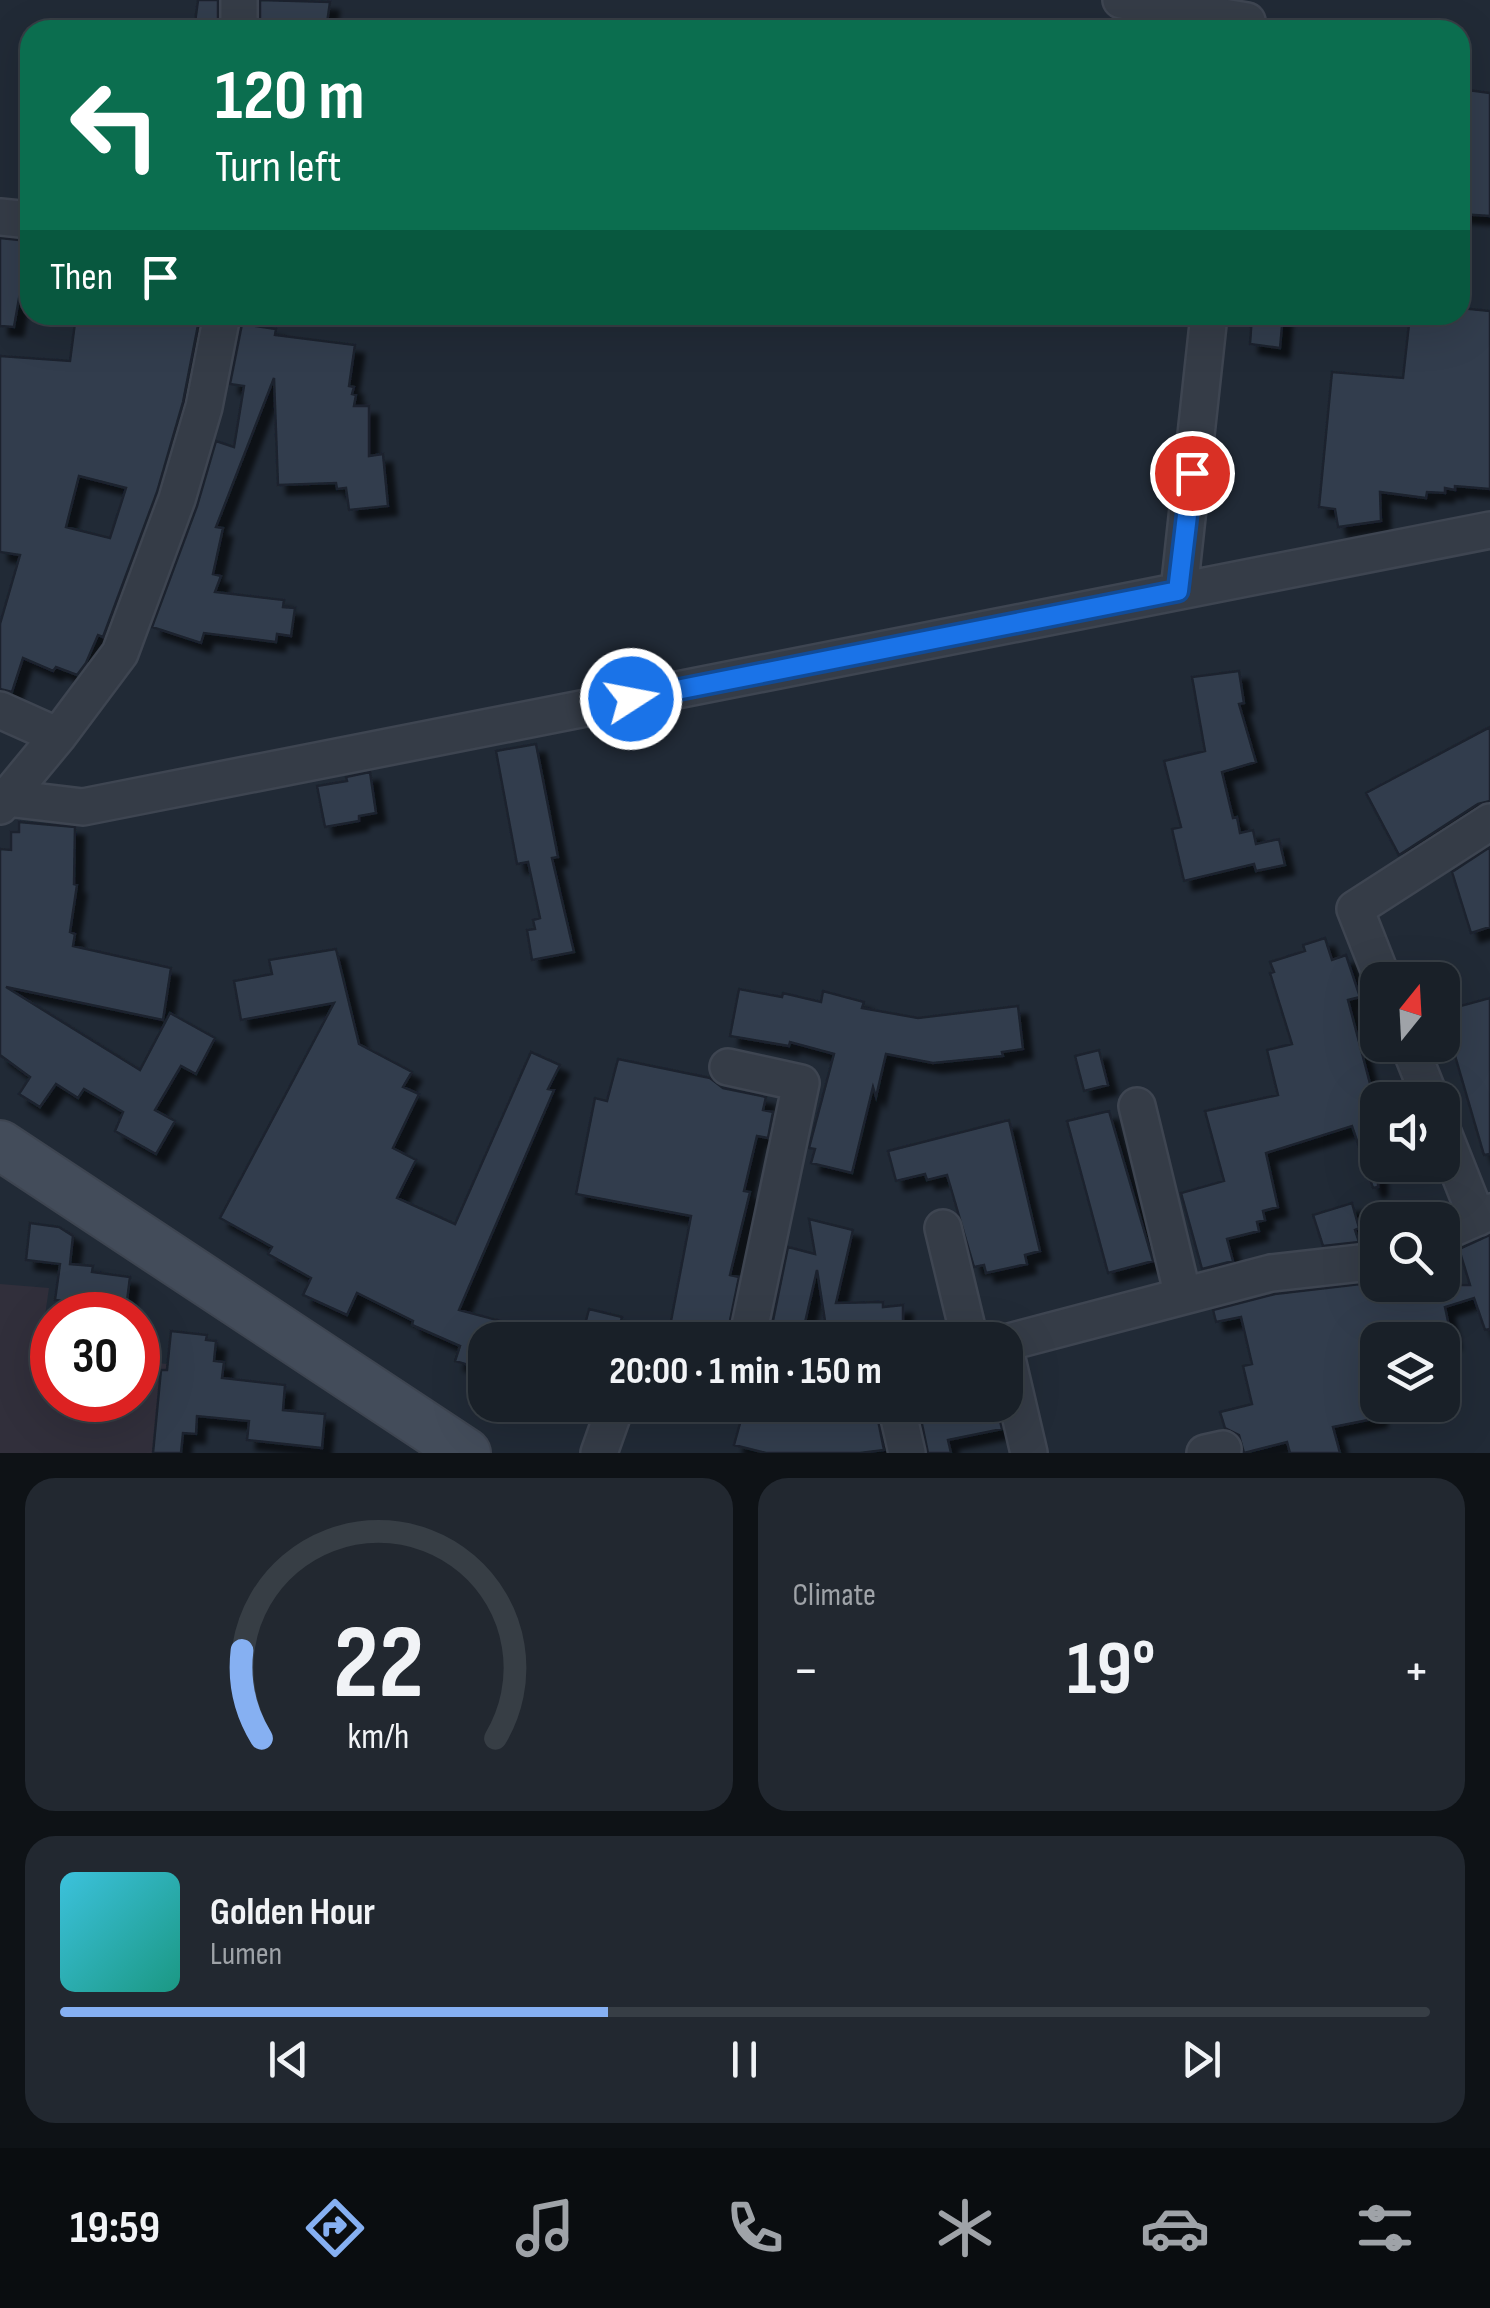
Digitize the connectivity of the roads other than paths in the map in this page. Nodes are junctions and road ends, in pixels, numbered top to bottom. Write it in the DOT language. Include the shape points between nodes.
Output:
graph roads {
  1 [pos="1121,0"];
  2 [pos="1247,17"];
  3 [pos="220,325"];
  4 [pos="1209,325"];
  5 [pos="1490,530"];
  6 [pos="1178,591"];
  7 [pos="0,710"];
  8 [pos="58,736"];
  9 [pos="2,801"];
  10 [pos="1490,822"];
  11 [pos="1377,962"];
  12 [pos="728,1066"];
  13 [pos="1137,1106"];
  14 [pos="0,1145"];
  15 [pos="1460,1166"];
  16 [pos="1484,1215"];
  17 [pos="1460,1225"];
  18 [pos="943,1228"];
  19 [pos="1360,1263"];
  20 [pos="1183,1296"];
  21 [pos="751,1322"];
  22 [pos="966,1322"];
  23 [pos="1023,1341"];
  24 [pos="610,1422"];
  25 [pos="900,1422"];
  26 [pos="1022,1422"];
  27 [pos="466,1453"];
  28 [pos="599,1453"];
  29 [pos="907,1453"];
  30 [pos="1029,1453"];
  1 -- 2 [label="street"];
  3 -- 8 [label="street" via="177,499 120,654"];
  4 -- 6 [label="street"];
  5 -- 6 [label="street"];
  6 -- 9 [label="street" via="83,807"];
  7 -- 8 [label="street"];
  8 -- 9 [label="street"];
  10 -- 11 [label="street" via="1355,908"];
  12 -- 21 [label="street" via="800,1083"];
  13 -- 20 [label="street"];
  14 -- 27 [label="street"];
  15 -- 16 [label="street"];
  16 -- 17 [label="street"];
  18 -- 22 [label="street"];
  19 -- 20 [label="street" via="1270,1273"];
  20 -- 23 [label="street"];
  24 -- 28 [label="street"];
  25 -- 29 [label="street"];
  26 -- 30 [label="street"];
}
